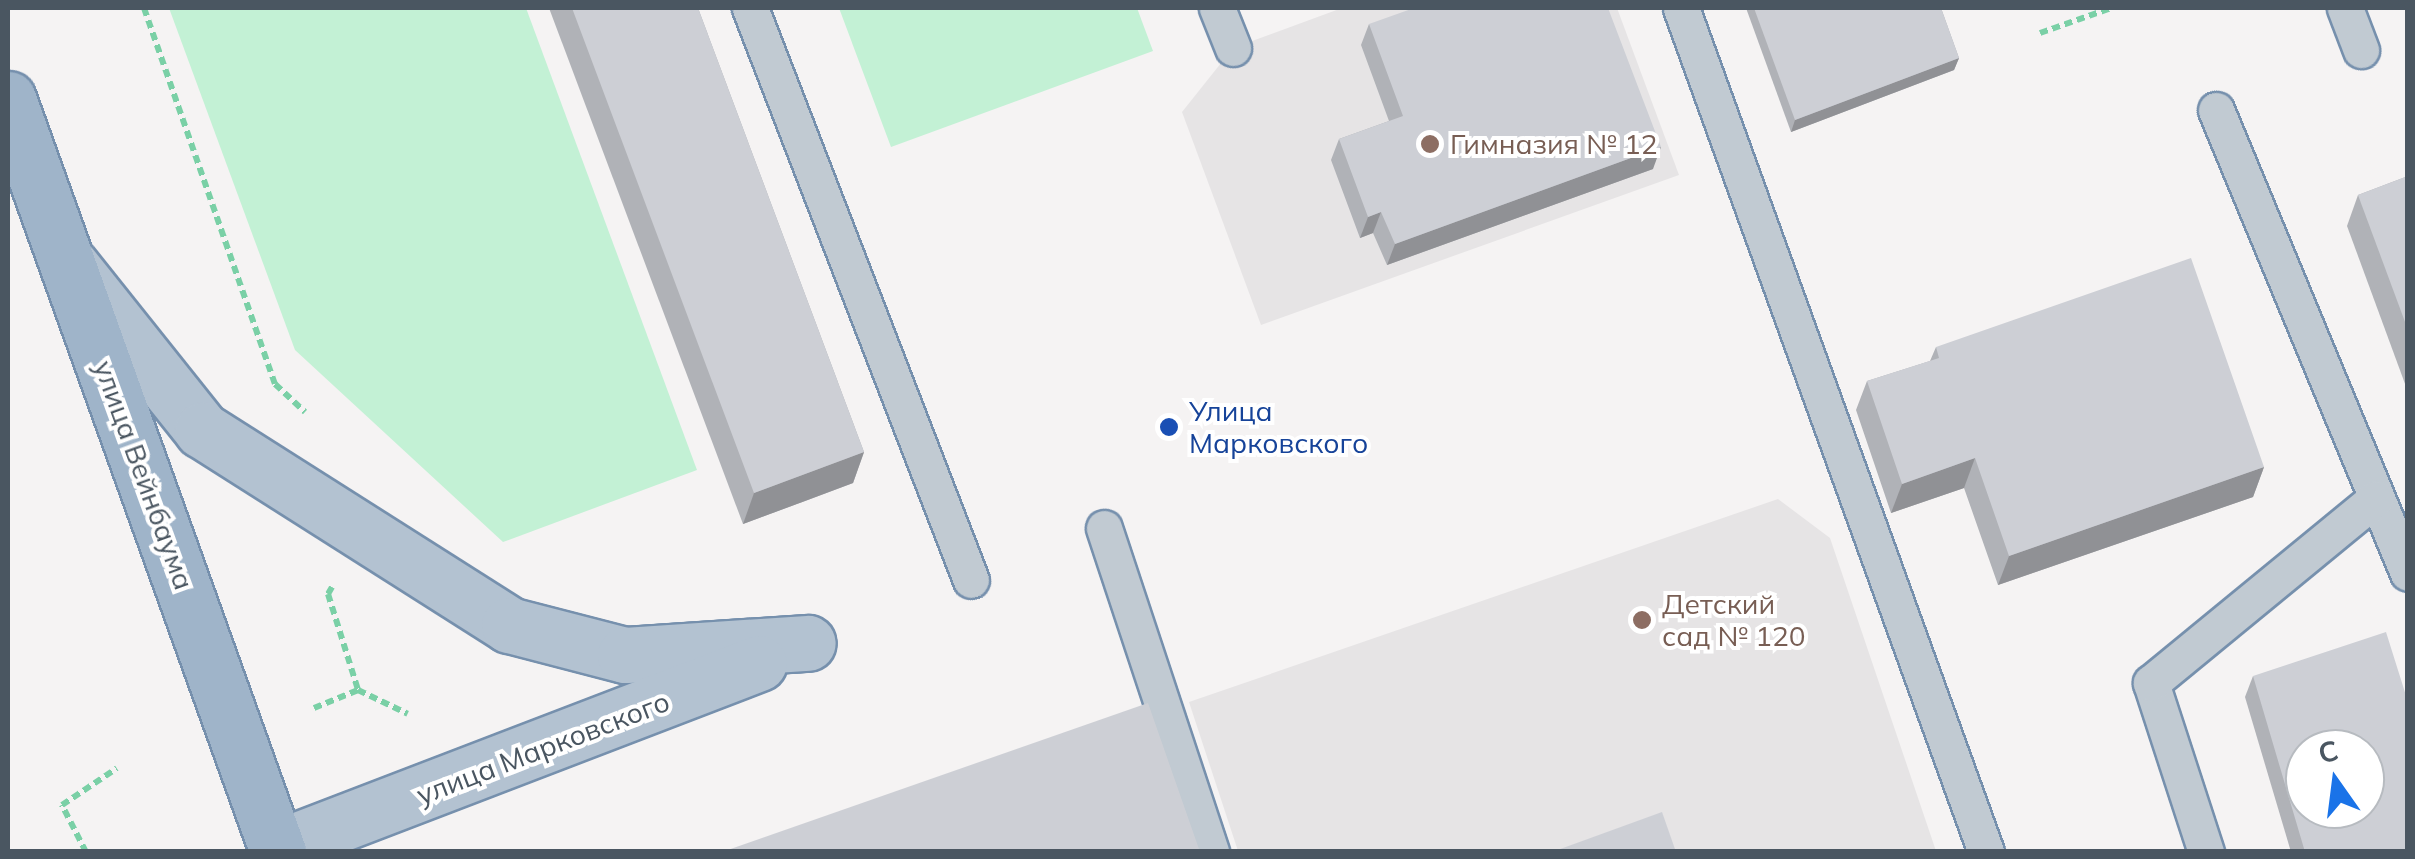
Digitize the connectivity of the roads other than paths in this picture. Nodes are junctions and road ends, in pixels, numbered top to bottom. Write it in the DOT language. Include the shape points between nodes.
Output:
graph roads {
  1 [pos="750,8"];
  2 [pos="1217,8"];
  3 [pos="1681,8"];
  4 [pos="2345,8"];
  5 [pos="1232,48"];
  6 [pos="2361,50"];
  7 [pos="8,99"];
  8 [pos="2216,110"];
  9 [pos="68,262"];
  10 [pos="2376,498"];
  11 [pos="1104,528"];
  12 [pos="2408,573"];
  13 [pos="971,580"];
  14 [pos="278,850"];
  15 [pos="1211,852"];
  16 [pos="1986,852"];
  17 [pos="2206,852"];
  1 -- 13 [label="lane"];
  2 -- 5 [label="lane"];
  3 -- 16 [label="lane"];
  4 -- 6 [label="lane"];
  7 -- 9 [label="highway, улица Вейнбаума"];
  8 -- 10 [label="lane"];
  9 -- 14 [label="highway, улица Вейнбаума"];
  9 -- 14 [label="main road, улица Марковского" via="202,430 510,625 625,655 808,643"];
  10 -- 12 [label="lane"];
  10 -- 17 [label="lane" via="2151,684"];
  11 -- 15 [label="lane"];
}
